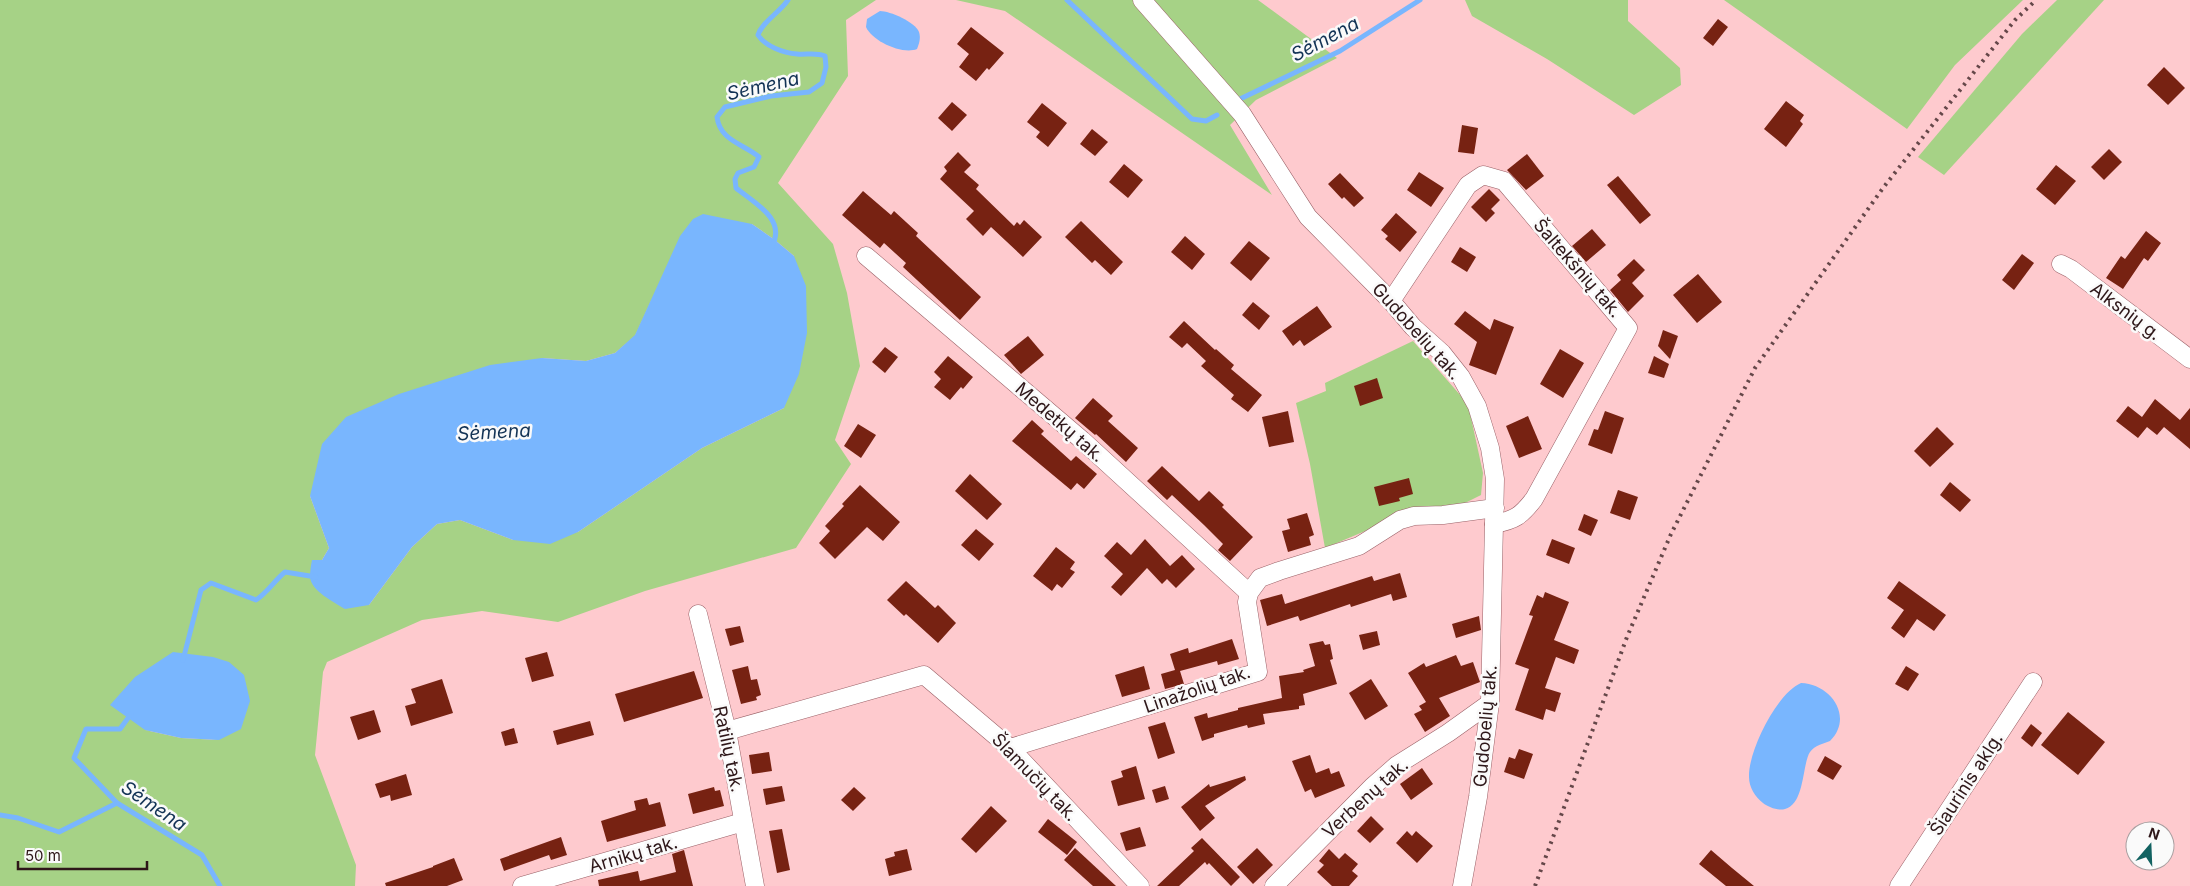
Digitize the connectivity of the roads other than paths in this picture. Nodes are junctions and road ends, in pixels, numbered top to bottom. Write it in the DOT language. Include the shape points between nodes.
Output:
graph roads {
  1 [pos="1142,0"];
  2 [pos="866,256"];
  3 [pos="2061,264"];
  4 [pos="1391,301"];
  5 [pos="2190,360"];
  6 [pos="1494,516"];
  7 [pos="1249,593"];
  8 [pos="698,614"];
  9 [pos="2033,682"];
  10 [pos="1490,703"];
  11 [pos="727,731"];
  12 [pos="1010,748"];
  13 [pos="744,822"];
  14 [pos="522,886"];
  15 [pos="755,886"];
  16 [pos="1140,886"];
  17 [pos="1274,886"];
  18 [pos="1462,886"];
  19 [pos="1899,886"];
  1 -- 4 [label="street, Gudobelių tak." via="1242,114 1308,218"];
  2 -- 7 [label="street, Medetkų tak." via="1082,440"];
  3 -- 5 [label="street, Alksnių g."];
  4 -- 6 [label="street, Gudobelių tak." via="1412,326 1442,353 1461,377 1477,406 1490,448 1495,479"];
  4 -- 6 [label="street, Šaltekšnių tak." via="1468,185 1483,175 1504,181 1628,328 1534,499 1522,515 1508,521"];
  6 -- 7 [label="street" via="1414,516 1400,520 1359,546 1260,578"];
  6 -- 10 [label="street, Gudobelių tak."];
  7 -- 12 [label="street, Linažolių tak." via="1247,602 1258,672"];
  8 -- 11 [label="street, Ratilių tak."];
  9 -- 19 [label="street, Šiaurinis aklg."];
  10 -- 17 [label="street, Verbenų tak." via="1397,765"];
  10 -- 18 [label="street, Gudobelių tak."];
  11 -- 12 [label="street, Šlamučių tak." via="924,675"];
  11 -- 13 [label="street, Ratilių tak."];
  12 -- 16 [label="street, Šlamučių tak."];
  13 -- 14 [label="street, Arnikų tak."];
  13 -- 15 [label="street, Ratilių tak."];
}
